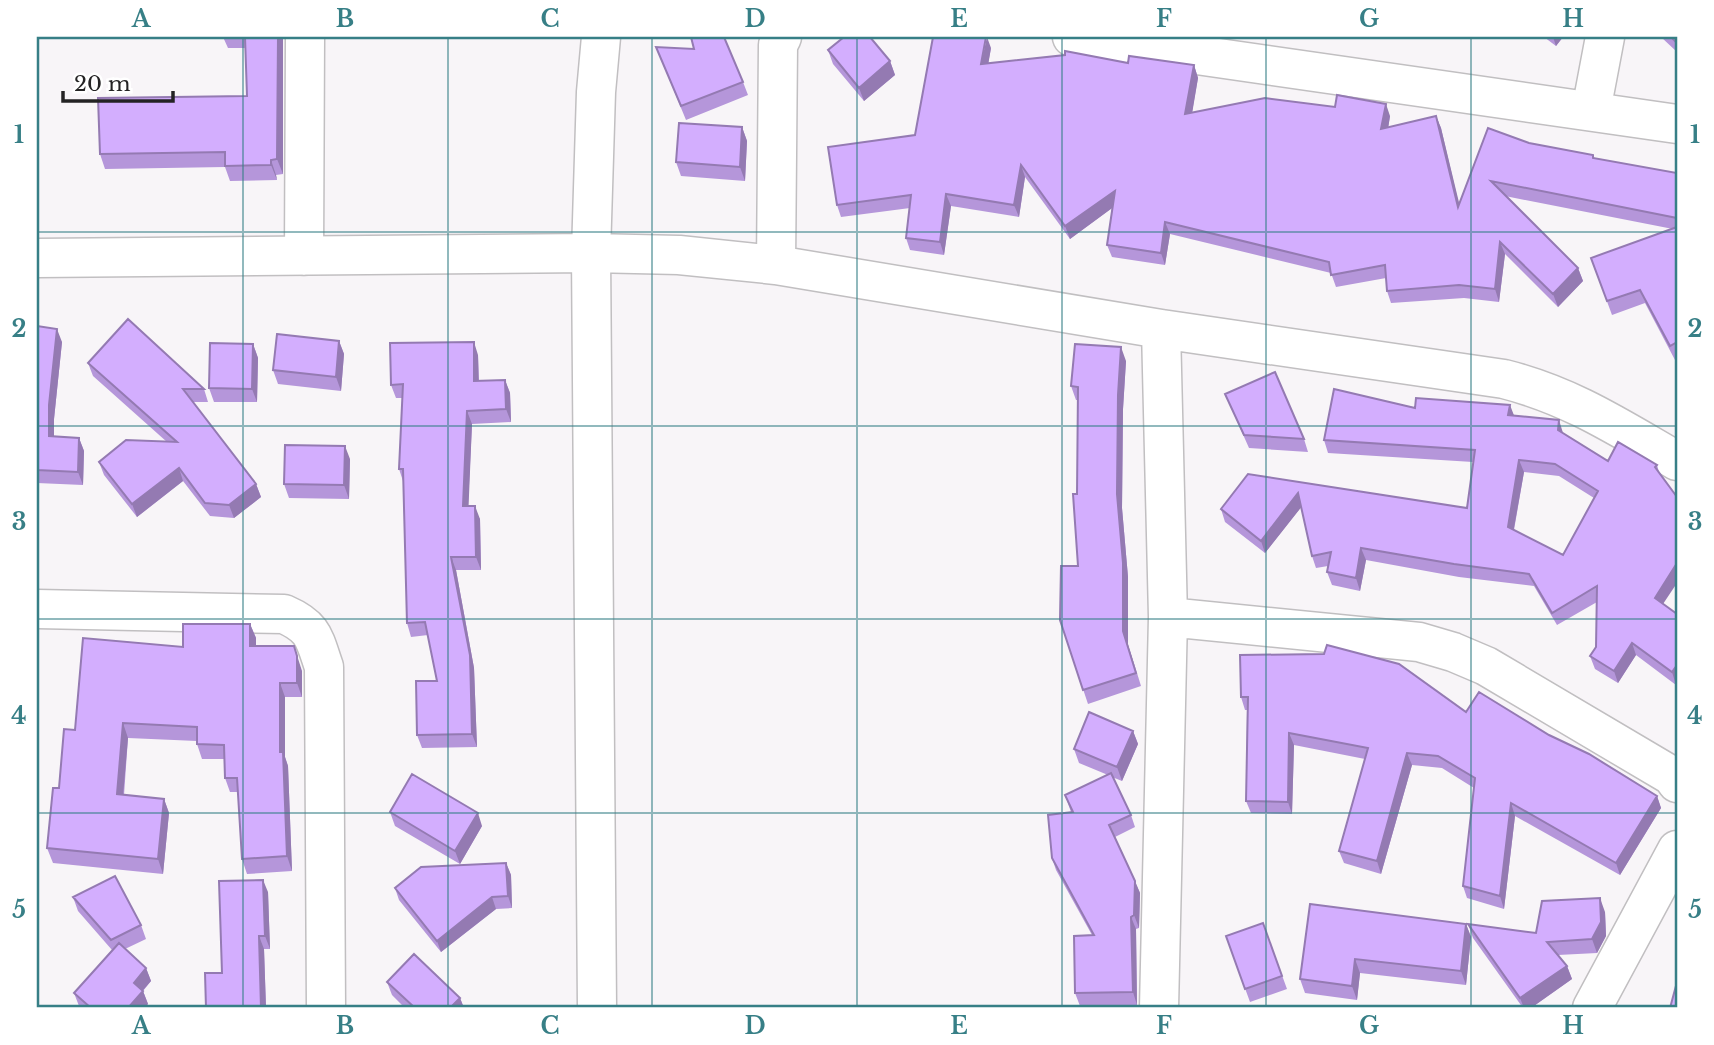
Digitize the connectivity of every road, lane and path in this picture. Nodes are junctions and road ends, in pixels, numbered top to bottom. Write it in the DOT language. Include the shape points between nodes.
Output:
graph roads {
  1 [pos="305,37"];
  2 [pos="601,37"];
  3 [pos="782,37"];
  4 [pos="1072,37"];
  5 [pos="1605,37"];
  6 [pos="1591,111"];
  7 [pos="1677,124"];
  8 [pos="591,253"];
  9 [pos="304,256"];
  10 [pos="37,258"];
  11 [pos="776,265"];
  12 [pos="1161,329"];
  13 [pos="1677,461"];
  14 [pos="37,610"];
  15 [pos="1168,617"];
  16 [pos="1677,783"];
  17 [pos="1677,850"];
  18 [pos="326,1008"];
  19 [pos="597,1008"];
  20 [pos="1160,1008"];
  21 [pos="1592,1008"];
  1 -- 9 [label="street"];
  2 -- 8 [label="street"];
  3 -- 11 [label="street" via="778,45"];
  4 -- 6 [label="street"];
  5 -- 6 [label="street"];
  6 -- 7 [label="street"];
  8 -- 9 [label="street"];
  8 -- 11 [label="street" via="679,255"];
  8 -- 19 [label="street"];
  9 -- 10 [label="street"];
  11 -- 12 [label="street"];
  12 -- 13 [label="street" via="1526,384 1574,402"];
  12 -- 15 [label="street"];
  14 -- 18 [label="street" via="284,614 304,622 324,667"];
  15 -- 16 [label="street" via="1419,642 1453,652 1486,666"];
  15 -- 20 [label="street"];
  17 -- 21 [label="street"];
}
